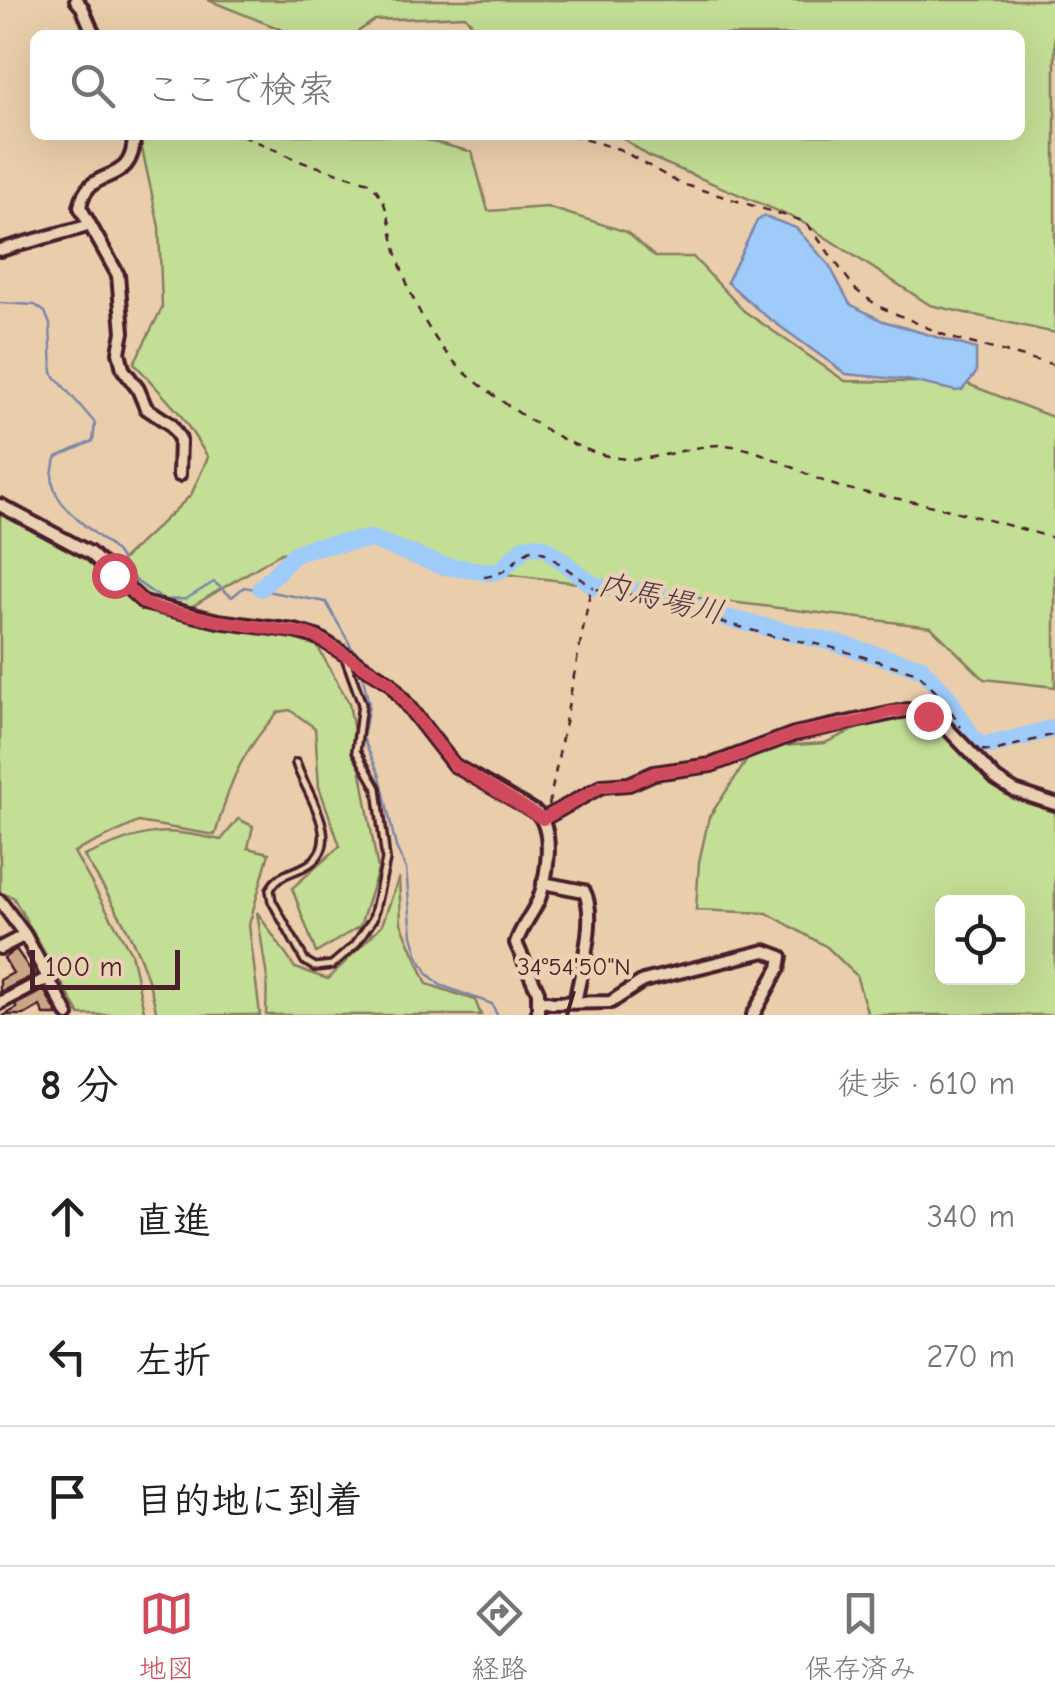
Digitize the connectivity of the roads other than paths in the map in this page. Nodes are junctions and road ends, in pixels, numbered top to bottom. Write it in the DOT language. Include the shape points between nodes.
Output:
graph roads {
  1 [pos="76,0"];
  2 [pos="92,30"];
  3 [pos="134,140"];
  4 [pos="87,226"];
  5 [pos="0,250"];
  6 [pos="179,475"];
  7 [pos="0,504"];
  8 [pos="349,657"];
  9 [pos="296,763"];
  10 [pos="1055,804"];
  11 [pos="545,818"];
  12 [pos="543,883"];
  13 [pos="0,901"];
  14 [pos="25,935"];
  15 [pos="0,948"];
  16 [pos="48,978"];
  17 [pos="538,1000"];
  18 [pos="575,1003"];
  19 [pos="0,1004"];
  20 [pos="68,1015"];
  21 [pos="538,1015"];
  22 [pos="753,1015"];
  1 -- 2 [label="street"];
  3 -- 4 [label="street" via="126,168 95,182 82,198"];
  4 -- 5 [label="street"];
  4 -- 6 [label="street" via="118,275 123,369 146,408 180,439"];
  7 -- 8 [label="street" via="90,553 144,603 308,634"];
  8 -- 9 [label="lane" via="362,704 356,751 377,788 386,860 364,934 322,968 305,961 270,890 281,875 314,860 322,845 322,824"];
  8 -- 11 [label="street" via="390,683 454,765"];
  10 -- 11 [label="street" via="1014,791 944,726 907,710 794,734 712,765 602,786"];
  11 -- 12 [label="street"];
  12 -- 17 [label="street" via="516,943"];
  12 -- 18 [label="street" via="584,891 588,899"];
  13 -- 14 [label="street"];
  14 -- 15 [label="street"];
  14 -- 16 [label="street"];
  16 -- 19 [label="street"];
  16 -- 20 [label="street"];
  17 -- 18 [label="street"];
  17 -- 21 [label="street"];
  18 -- 22 [label="street" via="612,1002 643,981 774,952 781,957 779,968"];
}
